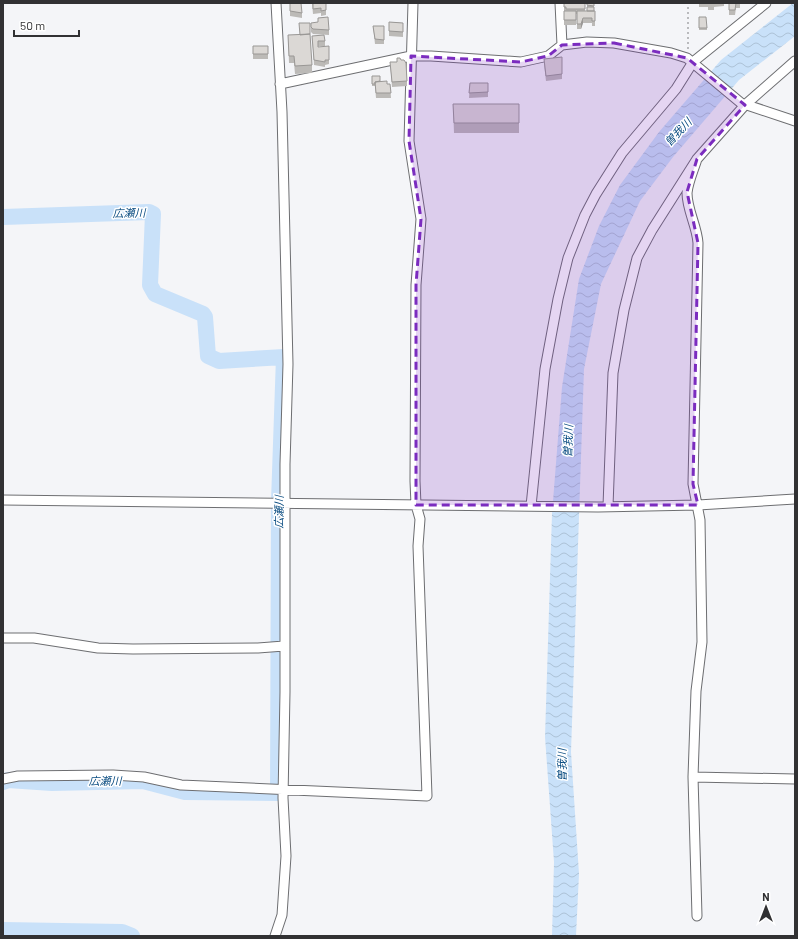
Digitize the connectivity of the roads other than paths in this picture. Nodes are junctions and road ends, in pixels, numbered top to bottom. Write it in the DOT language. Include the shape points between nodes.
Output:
graph roads {
  1 [pos="276,3"];
  2 [pos="413,3"];
  3 [pos="560,3"];
  4 [pos="766,3"];
  5 [pos="562,44"];
  6 [pos="411,56"];
  7 [pos="795,61"];
  8 [pos="694,63"];
  9 [pos="280,84"];
  10 [pos="743,104"];
  11 [pos="795,121"];
  12 [pos="697,159"];
  13 [pos="795,499"];
  14 [pos="3,500"];
  15 [pos="286,504"];
  16 [pos="416,505"];
  17 [pos="698,505"];
  18 [pos="532,506"];
  19 [pos="608,506"];
  20 [pos="3,638"];
  21 [pos="284,646"];
  22 [pos="693,777"];
  23 [pos="3,779"];
  24 [pos="795,779"];
  25 [pos="284,789"];
  26 [pos="697,916"];
  27 [pos="275,936"];
  1 -- 9 [label="street"];
  2 -- 6 [label="street"];
  3 -- 5 [label="street"];
  4 -- 8 [label="street"];
  5 -- 6 [label="street" via="548,56 521,62"];
  5 -- 8 [label="street" via="614,43 672,53"];
  6 -- 9 [label="street"];
  6 -- 16 [label="street" via="409,141 421,219 416,285"];
  7 -- 10 [label="street"];
  8 -- 10 [label="street"];
  8 -- 18 [label="street" via="676,89 622,153 596,194 568,258 546,369"];
  9 -- 15 [label="street" via="288,356"];
  10 -- 11 [label="street"];
  10 -- 12 [label="street"];
  12 -- 17 [label="street" via="687,192 698,231 693,484"];
  12 -- 19 [label="street" via="652,230 632,273 614,373"];
  13 -- 17 [label="street"];
  14 -- 15 [label="street"];
  15 -- 16 [label="street"];
  15 -- 21 [label="street"];
  16 -- 18 [label="street"];
  16 -- 25 [label="street" via="420,519 418,546 426,796"];
  17 -- 19 [label="street"];
  17 -- 22 [label="street" via="702,642 696,691"];
  18 -- 19 [label="street"];
  20 -- 21 [label="street" via="34,638 98,648 133,649"];
  21 -- 25 [label="street"];
  22 -- 24 [label="street"];
  22 -- 26 [label="street"];
  23 -- 25 [label="street" via="18,776 113,775 144,777 182,785"];
  25 -- 27 [label="street" via="286,856 282,915"];
}
